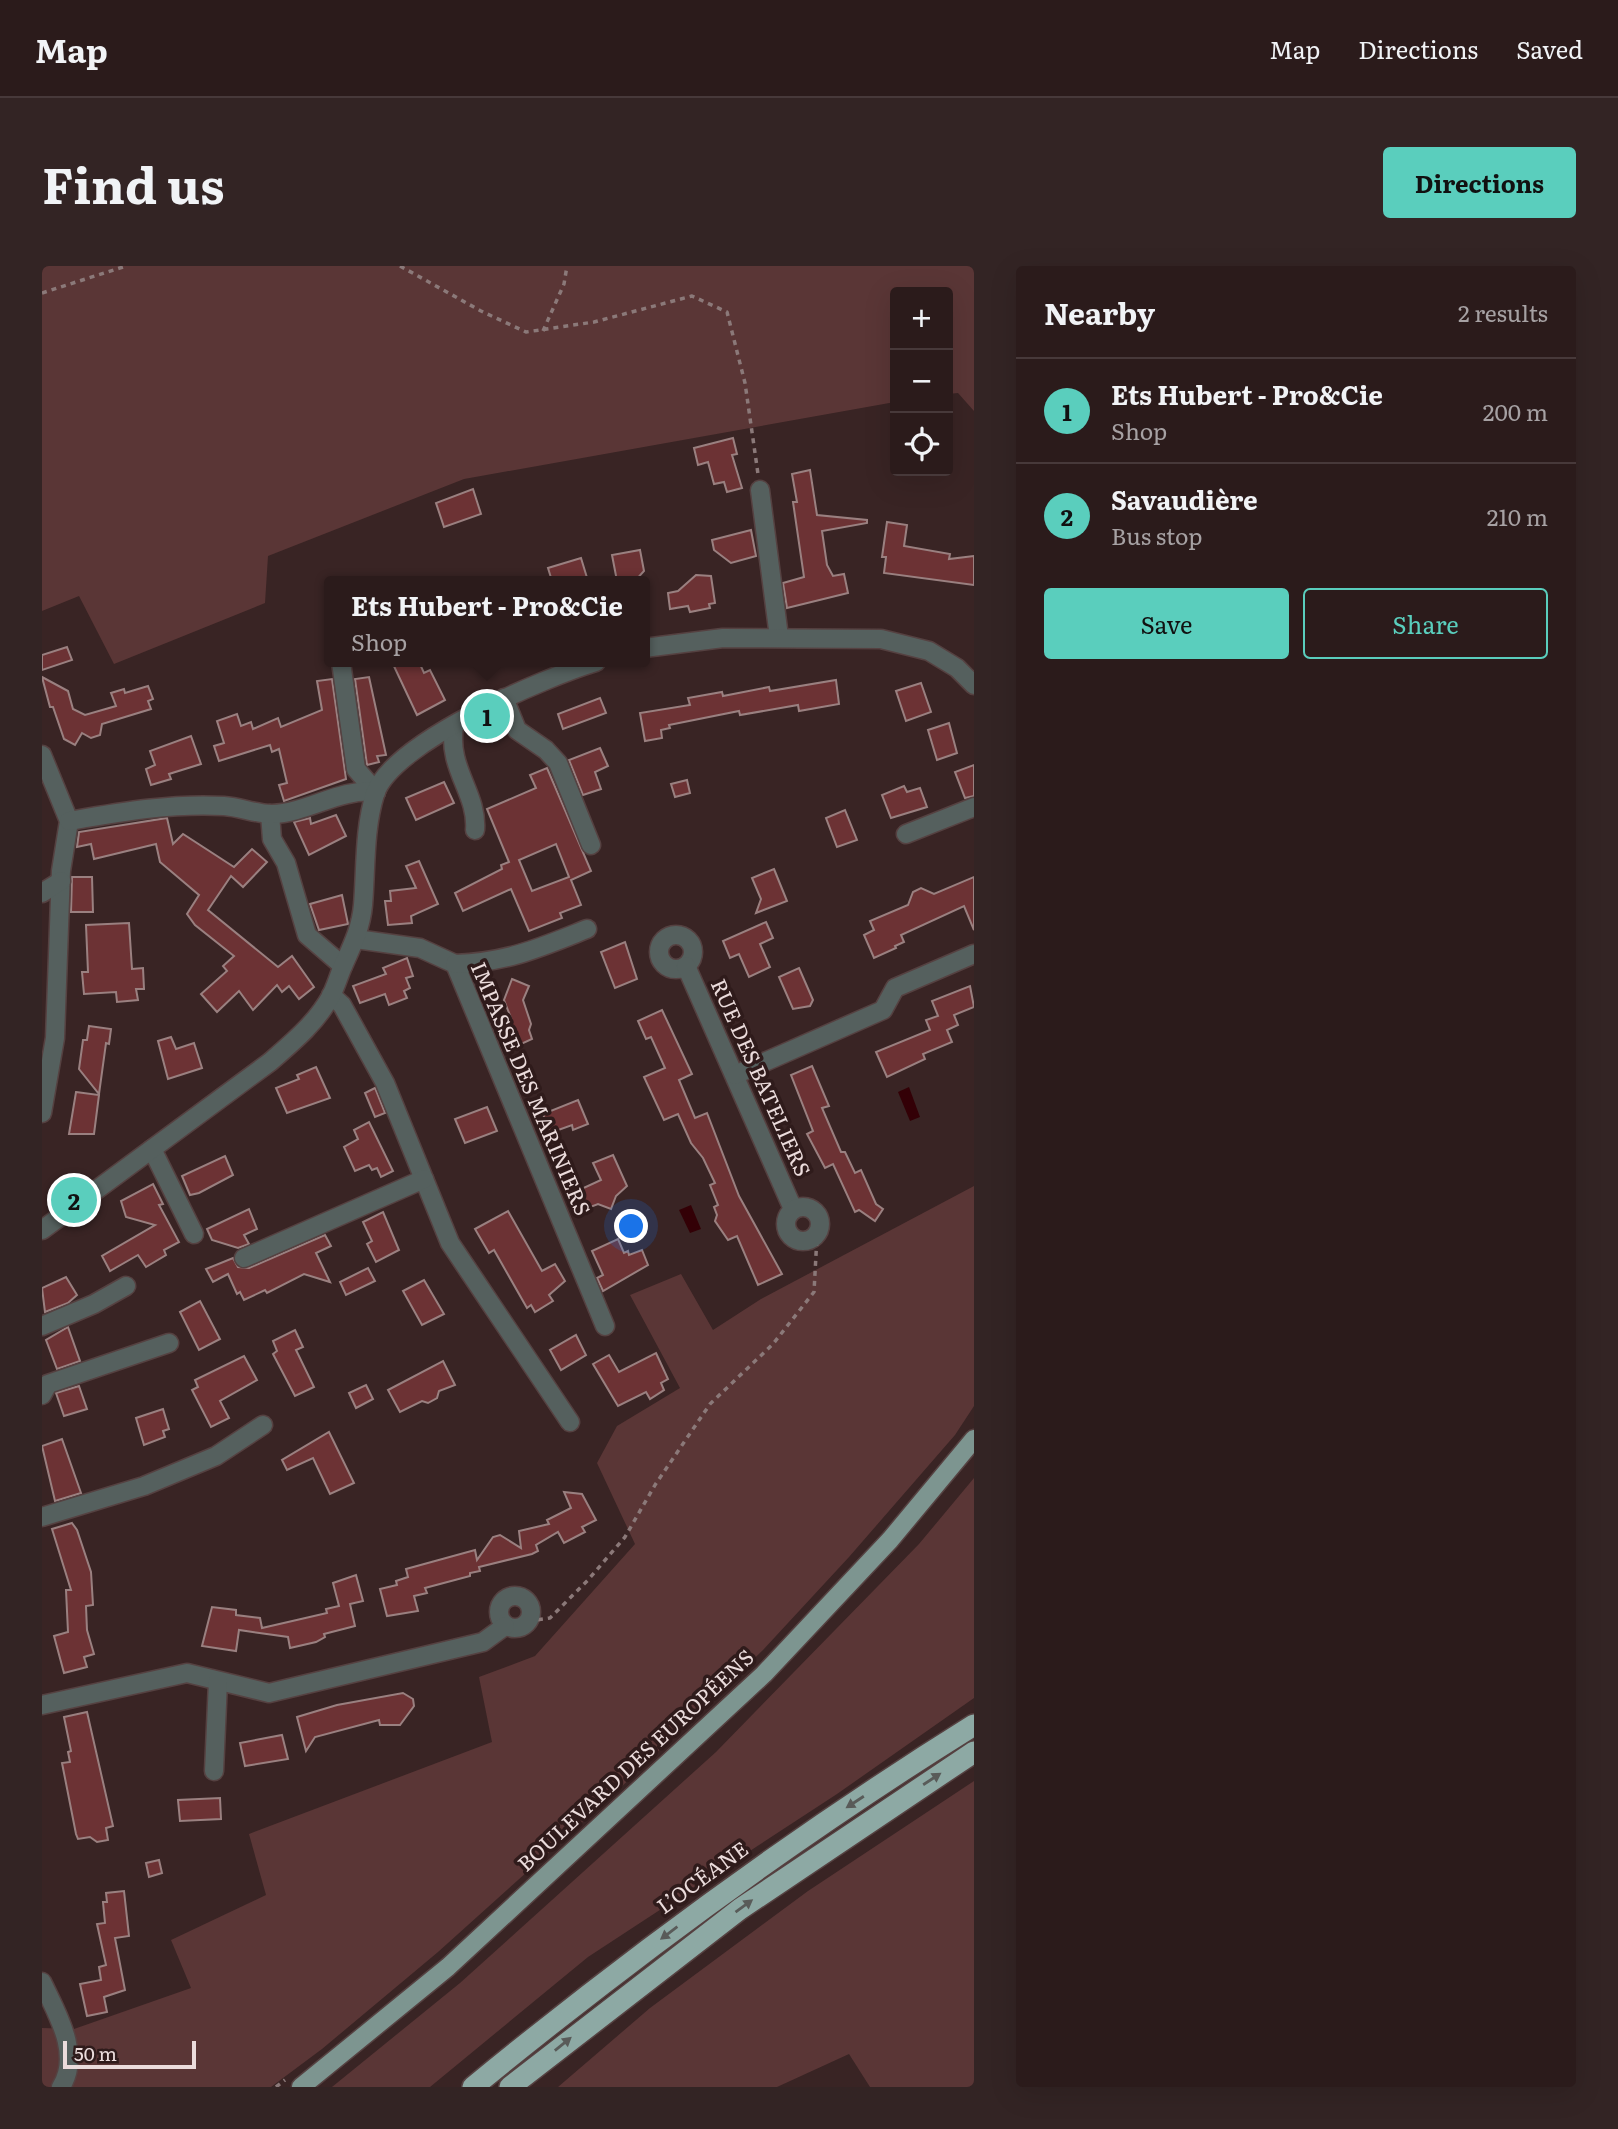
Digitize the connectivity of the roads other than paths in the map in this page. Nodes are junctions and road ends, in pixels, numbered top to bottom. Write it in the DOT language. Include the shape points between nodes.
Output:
graph roads {
  1 [pos="761,490"];
  2 [pos="779,636"];
  3 [pos="650,647"];
  4 [pos="342,667"];
  5 [pos="579,667"];
  6 [pos="974,685"];
  7 [pos="504,698"];
  8 [pos="454,726"];
  9 [pos="42,755"];
  10 [pos="46,776"];
  11 [pos="376,792"];
  12 [pos="974,807"];
  13 [pos="270,814"];
  14 [pos="69,821"];
  15 [pos="475,830"];
  16 [pos="906,834"];
  17 [pos="591,845"];
  18 [pos="61,881"];
  19 [pos="42,893"];
  20 [pos="587,929"];
  21 [pos="356,939"];
  22 [pos="974,954"];
  23 [pos="455,964"];
  24 [pos="343,966"];
  25 [pos="685,966"];
  26 [pos="331,995"];
  27 [pos="735,1074"];
  28 [pos="42,1110"];
  29 [pos="152,1149"];
  30 [pos="424,1179"];
  31 [pos="793,1209"];
  32 [pos="42,1230"];
  33 [pos="194,1234"];
  34 [pos="244,1258"];
  35 [pos="125,1286"];
  36 [pos="605,1325"];
  37 [pos="42,1326"];
  38 [pos="169,1343"];
  39 [pos="42,1395"];
  40 [pos="570,1422"];
  41 [pos="263,1425"];
  42 [pos="974,1439"];
  43 [pos="974,1449"];
  44 [pos="974,1457"];
  45 [pos="42,1517"];
  46 [pos="505,1626"];
  47 [pos="218,1681"];
  48 [pos="42,1705"];
  49 [pos="974,1725"];
  50 [pos="974,1752"];
  51 [pos="214,1772"];
  52 [pos="42,1982"];
  53 [pos="61,2087"];
  54 [pos="301,2087"];
  55 [pos="309,2087"];
  56 [pos="318,2087"];
  57 [pos="474,2087"];
  58 [pos="510,2087"];
  1 -- 2 [label="street"];
  2 -- 3 [label="street"];
  2 -- 6 [label="street" via="908,644 957,668"];
  4 -- 11 [label="street" via="356,769"];
  5 -- 7 [label="street"];
  7 -- 8 [label="street"];
  7 -- 17 [label="street" via="517,730 558,763"];
  8 -- 11 [label="street" via="399,764"];
  8 -- 15 [label="street" via="452,754 476,818"];
  9 -- 10 [label="street"];
  10 -- 14 [label="street"];
  11 -- 13 [label="street" via="357,790 296,811"];
  11 -- 21 [label="street"];
  12 -- 16 [label="street"];
  13 -- 14 [label="street" via="227,806 173,805"];
  13 -- 24 [label="street" via="272,839 286,863 307,935"];
  14 -- 18 [label="street"];
  18 -- 19 [label="street"];
  18 -- 28 [label="street" via="57,1013"];
  20 -- 23 [label="street" via="532,952 493,962"];
  21 -- 23 [label="street, IMPASSE DES MARINIERS" via="420,948"];
  21 -- 24 [label="street"];
  22 -- 27 [label="street" via="895,988 883,1010"];
  23 -- 36 [label="street, IMPASSE DES MARINIERS"];
  24 -- 26 [label="street"];
  25 -- 27 [label="street, RUE DES BATELIERS"];
  26 -- 29 [label="street" via="304,1033"];
  26 -- 30 [label="street" via="342,1005 385,1083"];
  27 -- 31 [label="street, RUE DES BATELIERS"];
  29 -- 32 [label="street"];
  29 -- 33 [label="street"];
  30 -- 34 [label="street"];
  30 -- 40 [label="street" via="450,1243"];
  31 -- 31 [label="street, RUE DES BATELIERS" via="807,1206 817,1212 821,1225 817,1236 803,1242 788,1234 786,1219"];
  35 -- 37 [label="street"];
  38 -- 39 [label="street" via="48,1384"];
  41 -- 45 [label="street" via="216,1456 166,1477"];
  42 -- 54 [label="main road, BOULEVARD DES EUROPÉENS" via="890,1540 764,1674 448,1967"];
  43 -- 55 [label="street" via="853,1587 724,1719 402,2014"];
  44 -- 56 [label="main road, BOULEVARD DES EUROPÉENS" via="837,1614 734,1714 526,1910"];
  46 -- 46 [label="street" via="515,1629 528,1621 530,1604 520,1596 501,1602 498,1615"];
  46 -- 47 [label="street" via="483,1642 269,1693"];
  47 -- 48 [label="street" via="187,1673"];
  47 -- 51 [label="street"];
  49 -- 57 [label="highway, L’OCÉANE, one-way" via="700,1909"];
  58 -- 50 [label="highway, one-way" via="740,1909"];
  52 -- 53 [label="street" via="67,2045 69,2063"];
}
